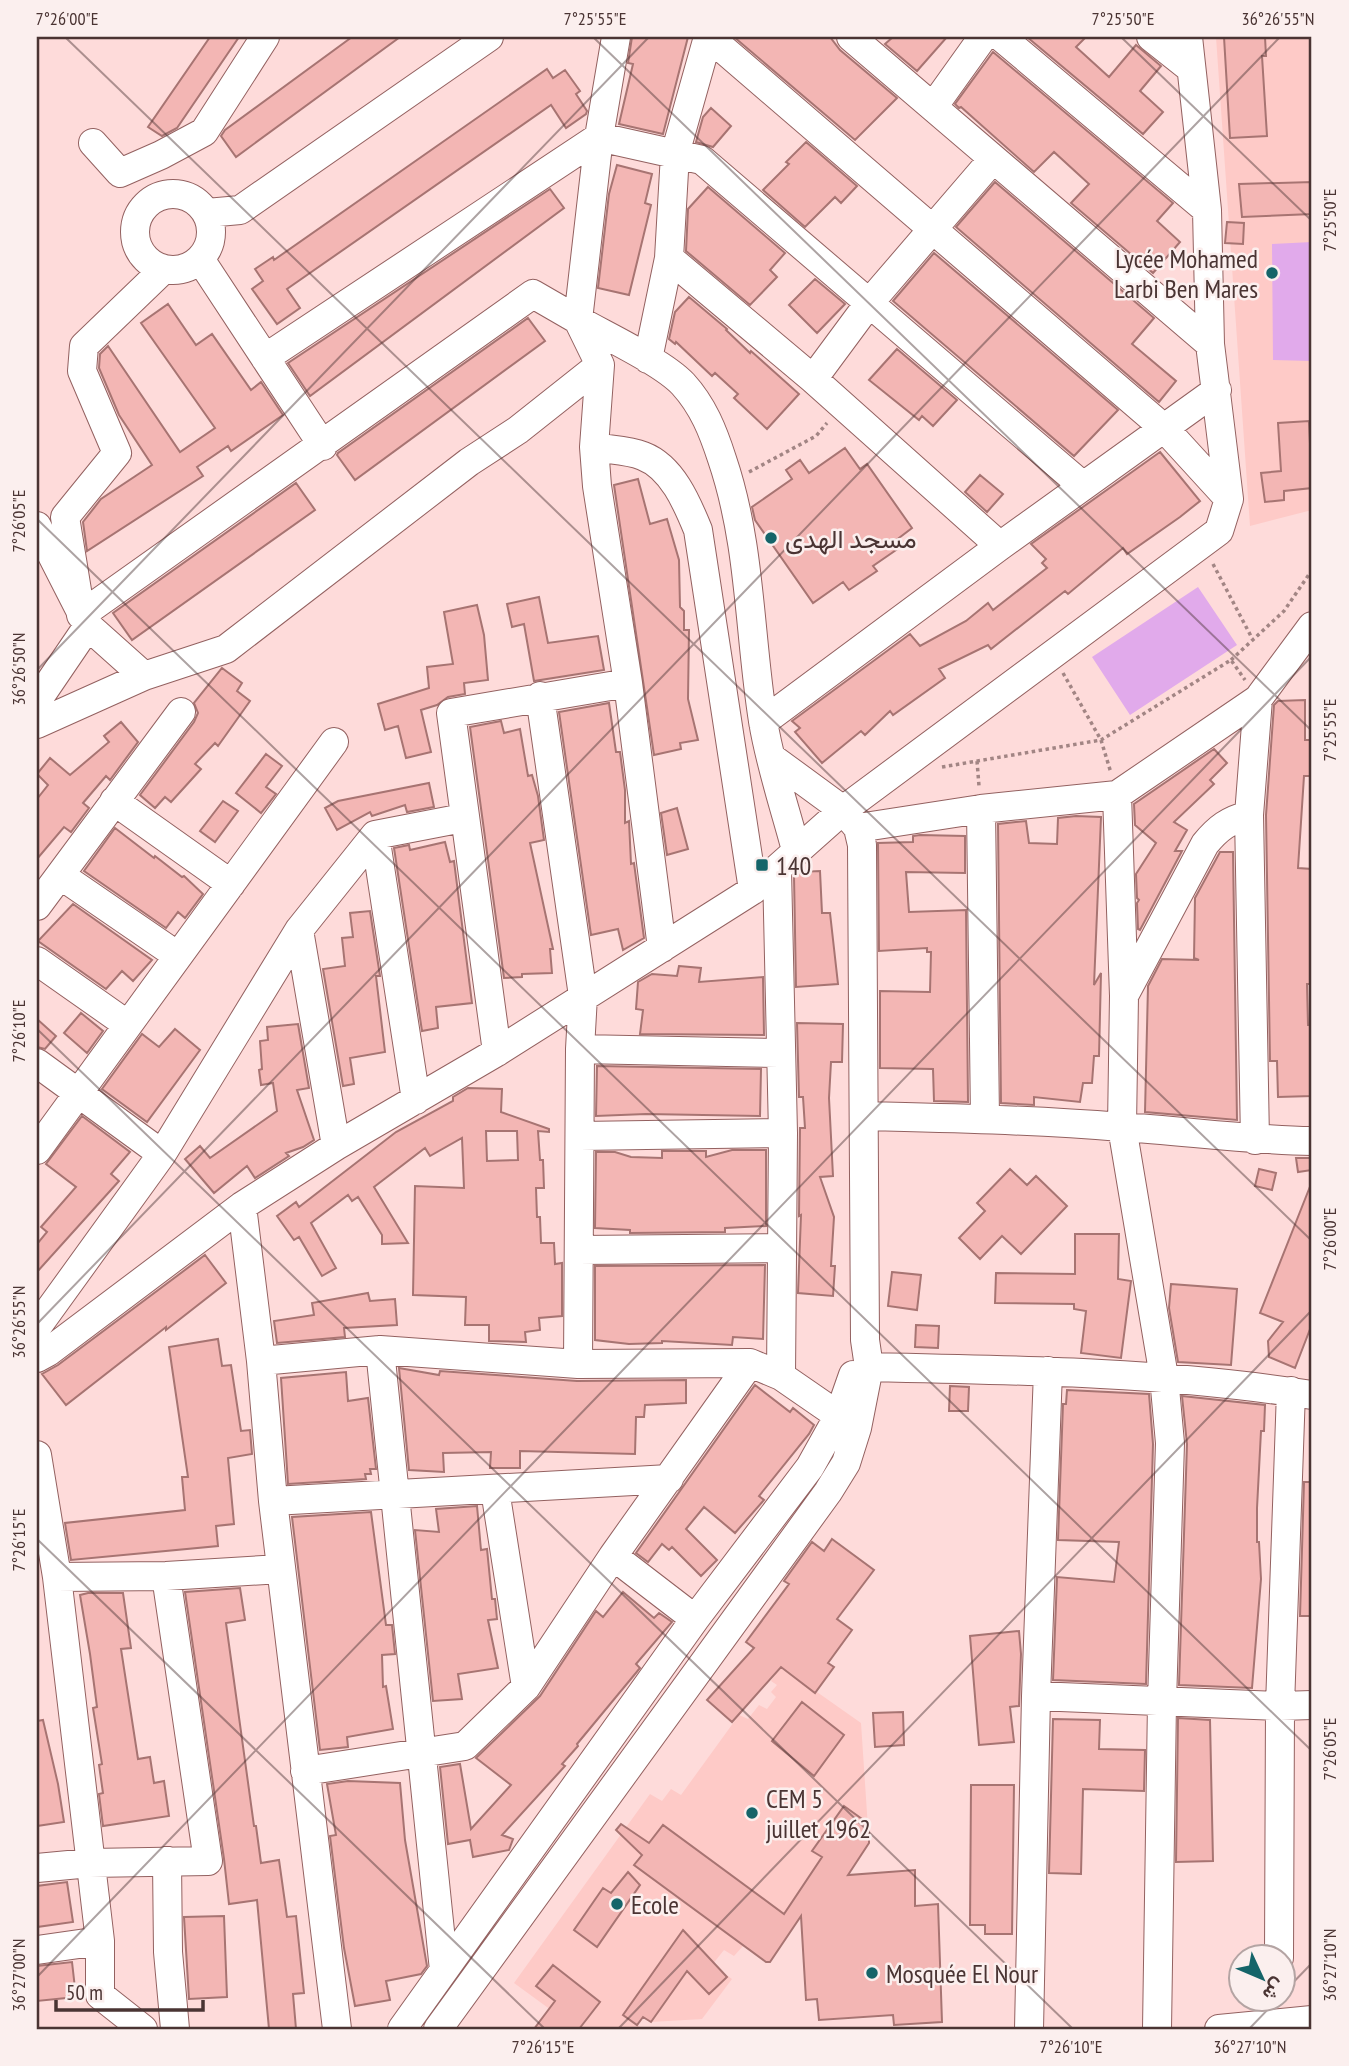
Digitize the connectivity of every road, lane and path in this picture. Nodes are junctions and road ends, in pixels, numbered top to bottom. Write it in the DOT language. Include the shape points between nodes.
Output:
graph roads {
  1 [pos="265,37"];
  2 [pos="489,37"];
  3 [pos="615,37"];
  4 [pos="709,37"];
  5 [pos="851,37"];
  6 [pos="983,37"];
  7 [pos="1001,37"];
  8 [pos="1151,37"];
  9 [pos="1188,37"];
  10 [pos="1190,68"];
  11 [pos="933,107"];
  12 [pos="598,137"];
  13 [pos="93,143"];
  14 [pos="675,154"];
  15 [pos="161,155"];
  16 [pos="993,159"];
  17 [pos="157,197"];
  18 [pos="1207,210"];
  19 [pos="206,213"];
  20 [pos="933,229"];
  21 [pos="670,258"];
  22 [pos="200,259"];
  23 [pos="163,270"];
  24 [pos="870,302"];
  25 [pos="578,320"];
  26 [pos="1210,344"];
  27 [pos="265,358"];
  28 [pos="648,359"];
  29 [pos="600,365"];
  30 [pos="813,379"];
  31 [pos="1217,390"];
  32 [pos="843,406"];
  33 [pos="1165,429"];
  34 [pos="323,446"];
  35 [pos="594,447"];
  36 [pos="730,482"];
  37 [pos="1083,486"];
  38 [pos="1229,499"];
  39 [pos="37,526"];
  40 [pos="1203,545"];
  41 [pos="1000,546"];
  42 [pos="1312,570"];
  43 [pos="84,621"];
  44 [pos="1312,626"];
  45 [pos="1253,640"];
  46 [pos="1054,655"];
  47 [pos="1231,660"];
  48 [pos="144,677"];
  49 [pos="628,683"];
  50 [pos="540,696"];
  51 [pos="1258,699"];
  52 [pos="37,701"];
  53 [pos="181,712"];
  54 [pos="763,722"];
  55 [pos="37,724"];
  56 [pos="1101,740"];
  57 [pos="334,742"];
  58 [pos="772,758"];
  59 [pos="940,767"];
  60 [pos="1117,795"];
  61 [pos="114,801"];
  62 [pos="981,809"];
  63 [pos="1249,815"];
  64 [pos="463,818"];
  65 [pos="851,819"];
  66 [pos="375,835"];
  67 [pos="786,860"];
  68 [pos="60,875"];
  69 [pos="231,884"];
  70 [pos="753,890"];
  71 [pos="37,906"];
  72 [pos="299,930"];
  73 [pos="662,948"];
  74 [pos="178,956"];
  75 [pos="37,961"];
  76 [pos="583,996"];
  77 [pos="1124,996"];
  78 [pos="128,1025"];
  79 [pos="580,1049"];
  80 [pos="497,1052"];
  81 [pos="779,1054"];
  82 [pos="37,1063"];
  83 [pos="79,1092"];
  84 [pos="416,1100"];
  85 [pos="865,1116"];
  86 [pos="985,1118"];
  87 [pos="1122,1127"];
  88 [pos="783,1133"];
  89 [pos="580,1136"];
  90 [pos="1255,1140"];
  91 [pos="1312,1141"];
  92 [pos="336,1146"];
  93 [pos="37,1150"];
  94 [pos="162,1154"];
  95 [pos="242,1206"];
  96 [pos="782,1248"];
  97 [pos="579,1250"];
  98 [pos="37,1327"];
  99 [pos="380,1350"];
  100 [pos="867,1353"];
  101 [pos="37,1358"];
  102 [pos="261,1361"];
  103 [pos="750,1363"];
  104 [pos="578,1364"];
  105 [pos="1048,1371"];
  106 [pos="781,1376"];
  107 [pos="1164,1377"];
  108 [pos="1302,1393"];
  109 [pos="848,1422"];
  110 [pos="37,1455"];
  111 [pos="670,1479"];
  112 [pos="495,1490"];
  113 [pos="395,1495"];
  114 [pos="272,1501"];
  115 [pos="613,1556"];
  116 [pos="281,1569"];
  117 [pos="166,1576"];
  118 [pos="57,1577"];
  119 [pos="695,1619"];
  120 [pos="526,1687"];
  121 [pos="1037,1696"];
  122 [pos="1162,1702"];
  123 [pos="1312,1705"];
  124 [pos="1280,1706"];
  125 [pos="422,1755"];
  126 [pos="306,1771"];
  127 [pos="167,1861"];
  128 [pos="90,1863"];
  129 [pos="37,1868"];
  130 [pos="100,1941"];
  131 [pos="1279,1944"];
  132 [pos="37,1950"];
  133 [pos="444,1970"];
  134 [pos="1278,2017"];
  135 [pos="1312,2020"];
  136 [pos="142,2029"];
  137 [pos="175,2029"];
  138 [pos="337,2029"];
  139 [pos="402,2029"];
  140 [pos="438,2029"];
  141 [pos="1029,2029"];
  142 [pos="1157,2029"];
  143 [pos="1219,2029"];
  1 -- 15 [label="street" via="204,132"];
  2 -- 19 [label="street" via="240,211"];
  3 -- 12 [label="street"];
  4 -- 14 [label="street"];
  4 -- 20 [label="street"];
  5 -- 11 [label="street"];
  6 -- 11 [label="street"];
  7 -- 18 [label="street"];
  8 -- 10 [label="street"];
  9 -- 10 [label="street"];
  10 -- 18 [label="street"];
  11 -- 16 [label="street"];
  12 -- 14 [label="street"];
  12 -- 25 [label="street"];
  12 -- 27 [label="street"];
  13 -- 15 [label="street" via="120,173"];
  14 -- 21 [label="street"];
  14 -- 24 [label="street" via="702,160"];
  15 -- 17 [label="street"];
  16 -- 20 [label="street"];
  16 -- 26 [label="street"];
  17 -- 19 [label="street" via="170,193 186,196"];
  17 -- 23 [label="street" via="139,214 135,240 151,265"];
  18 -- 26 [label="street"];
  19 -- 22 [label="street" via="211,235"];
  20 -- 24 [label="street"];
  20 -- 33 [label="street"];
  21 -- 28 [label="street"];
  21 -- 30 [label="street"];
  22 -- 23 [label="street" via="177,271"];
  22 -- 27 [label="street"];
  23 -- 43 [label="street" via="84,346 82,371 117,453 65,517"];
  24 -- 30 [label="street"];
  24 -- 37 [label="street"];
  25 -- 28 [label="street"];
  25 -- 29 [label="street"];
  25 -- 34 [label="street" via="533,294"];
  26 -- 31 [label="street"];
  27 -- 34 [label="street"];
  28 -- 36 [label="street" via="681,382 704,411"];
  29 -- 35 [label="street"];
  29 -- 48 [label="street" via="226,649"];
  30 -- 32 [label="street"];
  31 -- 33 [label="street"];
  31 -- 38 [label="street"];
  32 -- 36 [label="path" via="816,436"];
  32 -- 41 [label="street"];
  33 -- 37 [label="street"];
  33 -- 38 [label="street"];
  34 -- 43 [label="street"];
  35 -- 49 [label="street"];
  35 -- 70 [label="street" via="644,456 670,476 698,530"];
  36 -- 54 [label="street" via="743,536"];
  37 -- 41 [label="street"];
  38 -- 40 [label="street" via="1219,531"];
  39 -- 43 [label="street"];
  40 -- 45 [label="path"];
  40 -- 46 [label="street"];
  41 -- 54 [label="street"];
  42 -- 45 [label="path" via="1284,611"];
  43 -- 48 [label="street"];
  43 -- 52 [label="street"];
  44 -- 51 [label="street"];
  45 -- 47 [label="path"];
  46 -- 56 [label="path"];
  46 -- 65 [label="street"];
  47 -- 51 [label="path"];
  47 -- 56 [label="path"];
  48 -- 55 [label="street"];
  49 -- 50 [label="street"];
  49 -- 73 [label="street"];
  50 -- 64 [label="street" via="451,713"];
  50 -- 76 [label="street"];
  51 -- 60 [label="street"];
  51 -- 63 [label="street"];
  53 -- 61 [label="street"];
  54 -- 58 [label="street"];
  56 -- 59 [label="path"];
  56 -- 60 [label="path"];
  57 -- 69 [label="street"];
  58 -- 65 [label="street"];
  58 -- 67 [label="street"];
  60 -- 62 [label="street"];
  60 -- 77 [label="street"];
  61 -- 68 [label="street"];
  61 -- 69 [label="street"];
  62 -- 65 [label="street"];
  62 -- 86 [label="street"];
  63 -- 77 [label="street" via="1218,829 1205,844"];
  63 -- 90 [label="street"];
  64 -- 66 [label="street"];
  64 -- 80 [label="street"];
  65 -- 67 [label="street"];
  65 -- 85 [label="street" via="862,845"];
  66 -- 72 [label="street"];
  66 -- 84 [label="street"];
  67 -- 70 [label="street"];
  67 -- 81 [label="street"];
  68 -- 71 [label="street"];
  68 -- 74 [label="street"];
  69 -- 74 [label="street"];
  70 -- 73 [label="street"];
  72 -- 92 [label="street"];
  72 -- 94 [label="street"];
  73 -- 76 [label="street"];
  74 -- 78 [label="street"];
  75 -- 78 [label="street"];
  76 -- 79 [label="street"];
  76 -- 80 [label="street"];
  77 -- 87 [label="street"];
  78 -- 83 [label="street"];
  79 -- 81 [label="street"];
  79 -- 89 [label="street"];
  80 -- 84 [label="street"];
  81 -- 88 [label="street"];
  82 -- 83 [label="street"];
  83 -- 93 [label="street"];
  83 -- 94 [label="street"];
  84 -- 92 [label="street"];
  85 -- 86 [label="street"];
  85 -- 100 [label="street"];
  86 -- 87 [label="street"];
  87 -- 90 [label="street"];
  87 -- 107 [label="street"];
  88 -- 89 [label="street"];
  88 -- 96 [label="street"];
  89 -- 97 [label="street"];
  90 -- 91 [label="street"];
  92 -- 95 [label="street"];
  94 -- 98 [label="street"];
  95 -- 101 [label="street"];
  95 -- 102 [label="street"];
  96 -- 97 [label="street"];
  96 -- 106 [label="street"];
  97 -- 104 [label="street"];
  99 -- 102 [label="street"];
  99 -- 104 [label="street"];
  99 -- 113 [label="street"];
  100 -- 105 [label="street"];
  100 -- 109 [label="street"];
  102 -- 114 [label="street"];
  103 -- 104 [label="street"];
  103 -- 106 [label="street"];
  103 -- 111 [label="street"];
  105 -- 107 [label="street"];
  105 -- 121 [label="street"];
  106 -- 109 [label="street"];
  107 -- 108 [label="street"];
  107 -- 122 [label="street" via="1170,1443"];
  108 -- 124 [label="street"];
  109 -- 119 [label="street"];
  109 -- 140 [label="street" via="846,1463 828,1492"];
  110 -- 118 [label="street"];
  111 -- 112 [label="street"];
  111 -- 115 [label="street"];
  112 -- 113 [label="street"];
  112 -- 120 [label="street"];
  113 -- 114 [label="street"];
  113 -- 125 [label="street"];
  114 -- 116 [label="street"];
  115 -- 119 [label="street"];
  115 -- 120 [label="street"];
  116 -- 117 [label="street"];
  116 -- 126 [label="street"];
  117 -- 118 [label="street"];
  117 -- 127 [label="street" via="208,1861"];
  118 -- 128 [label="street"];
  119 -- 133 [label="street"];
  120 -- 125 [label="street" via="465,1746"];
  121 -- 122 [label="street"];
  121 -- 141 [label="street"];
  122 -- 124 [label="street"];
  122 -- 142 [label="street"];
  123 -- 124 [label="street"];
  124 -- 131 [label="street"];
  125 -- 126 [label="street"];
  125 -- 133 [label="street"];
  126 -- 138 [label="street"];
  127 -- 128 [label="street"];
  127 -- 137 [label="street"];
  128 -- 129 [label="street"];
  128 -- 130 [label="street"];
  130 -- 132 [label="street"];
  130 -- 136 [label="street" via="100,1995"];
  133 -- 139 [label="street"];
  134 -- 135 [label="street"];
  134 -- 143 [label="street"];
}
